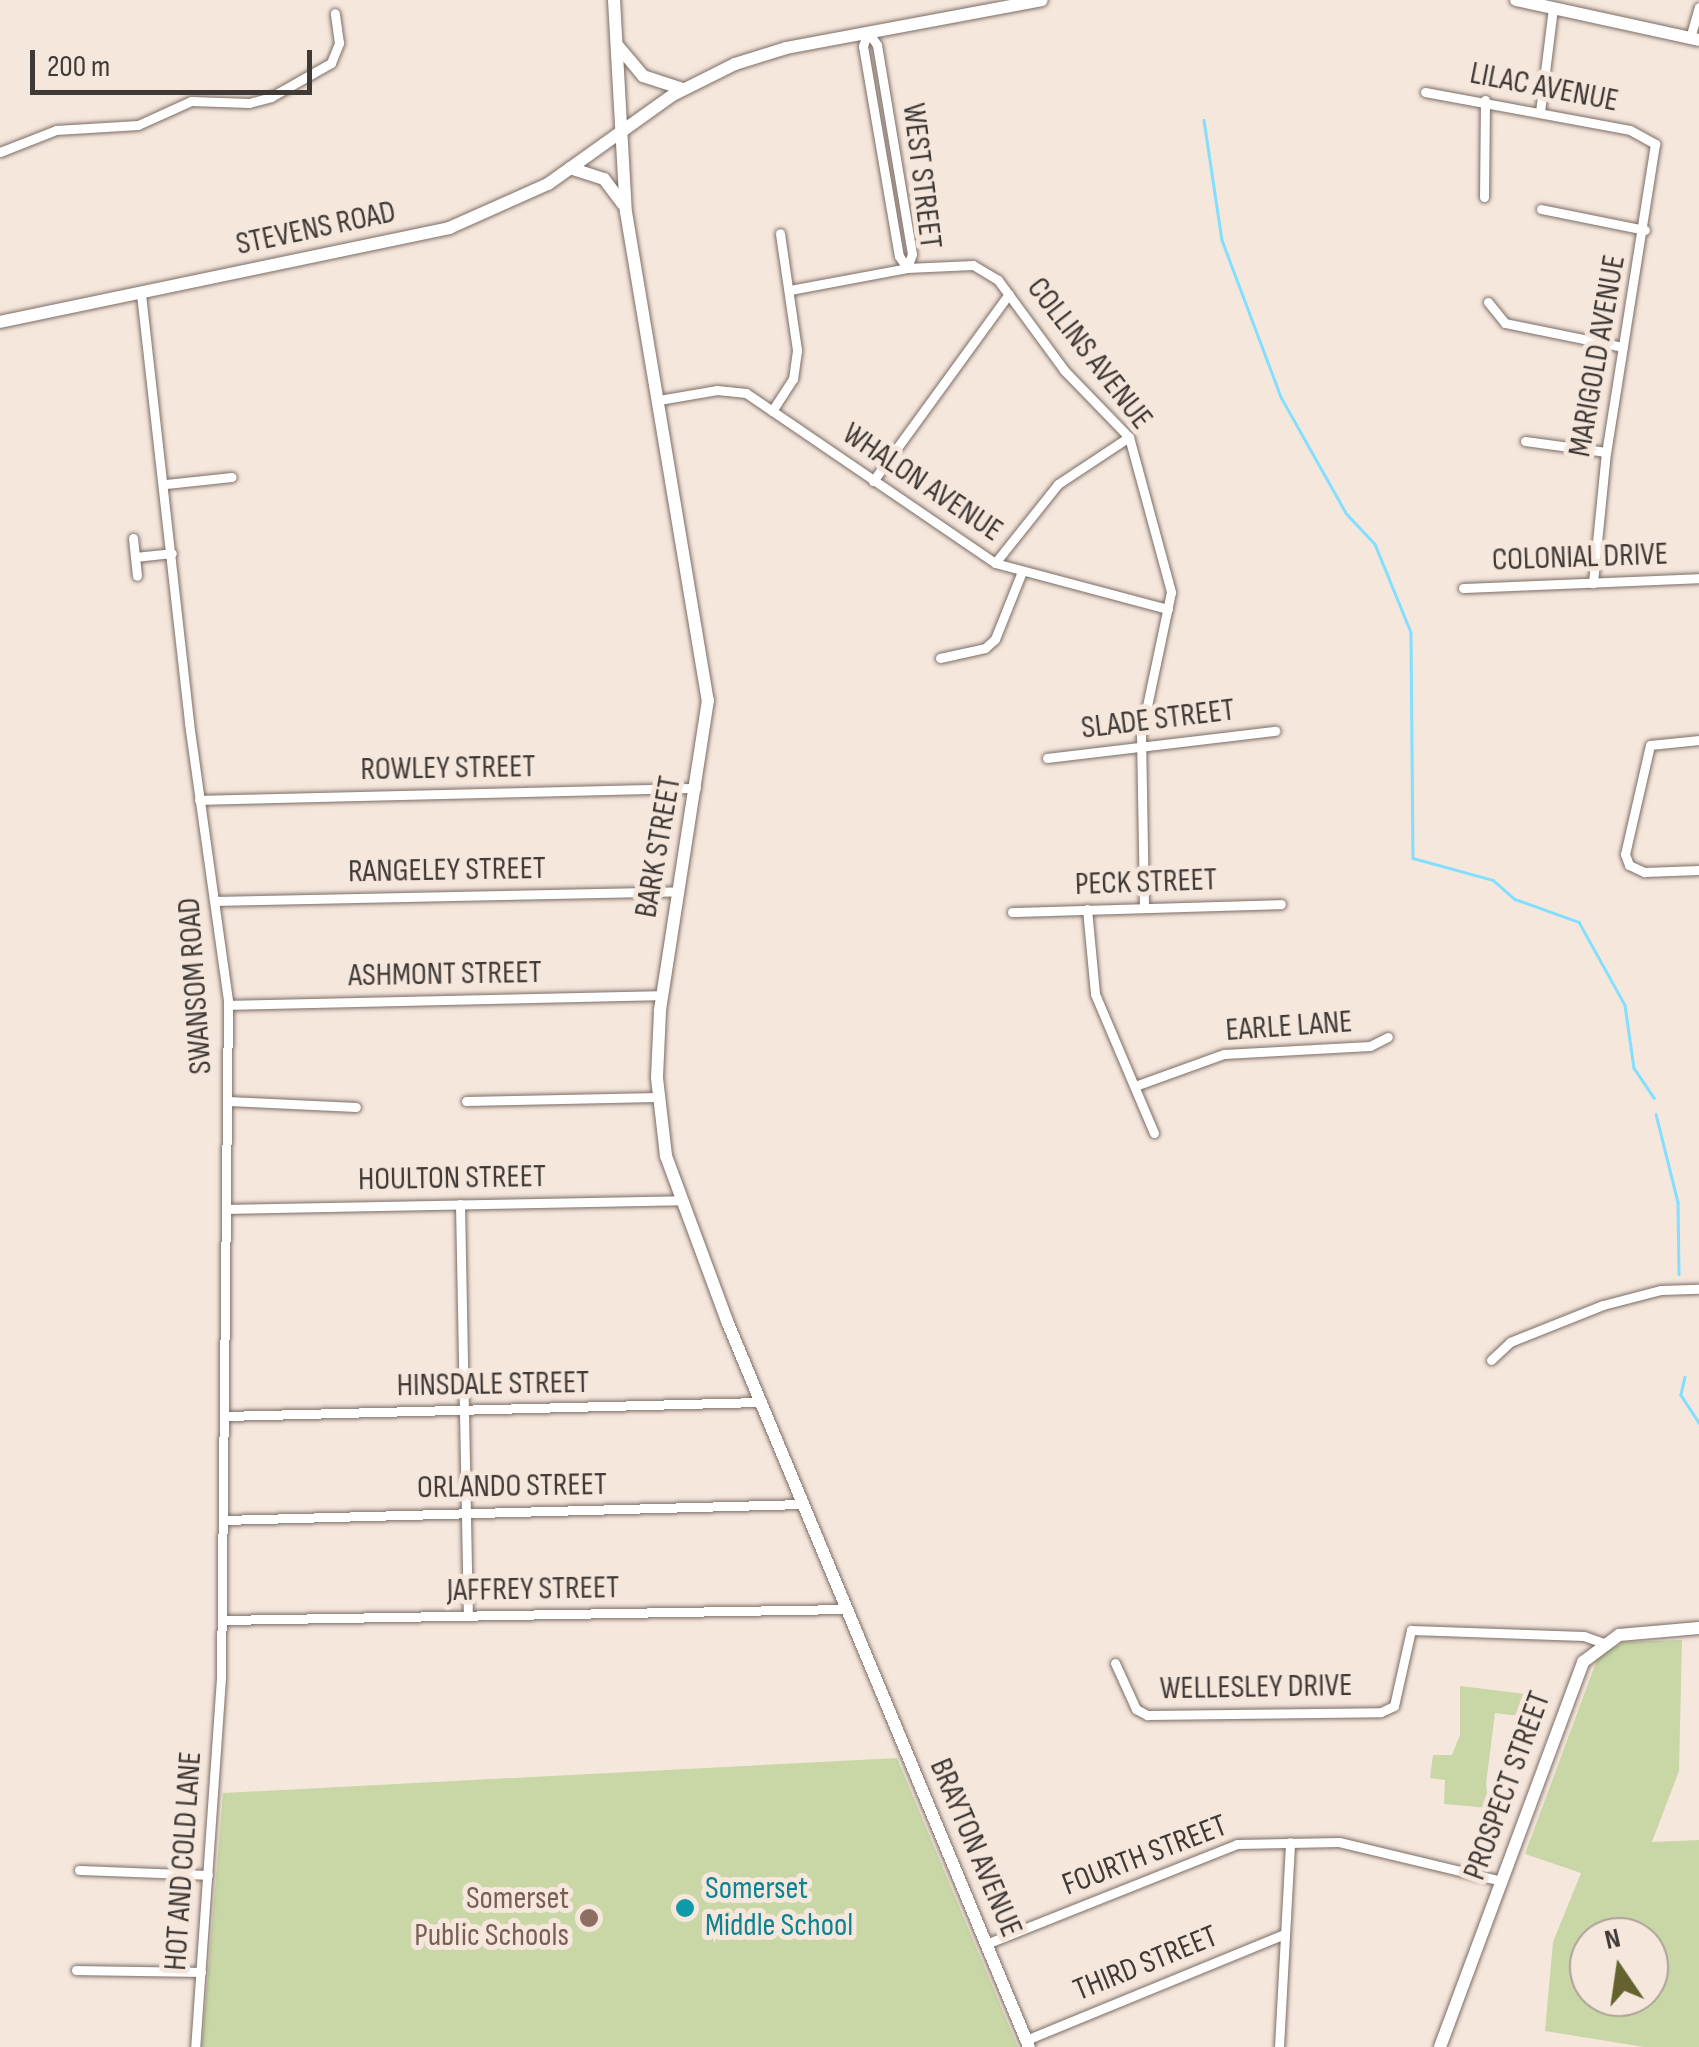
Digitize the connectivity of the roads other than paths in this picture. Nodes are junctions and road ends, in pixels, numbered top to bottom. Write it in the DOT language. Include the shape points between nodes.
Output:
graph roads {
  1 [pos="614,0"];
  2 [pos="1042,0"];
  3 [pos="1516,0"];
  4 [pos="1699,7"];
  5 [pos="1553,8"];
  6 [pos="335,14"];
  7 [pos="868,32"];
  8 [pos="1694,39"];
  9 [pos="618,46"];
  10 [pos="684,88"];
  11 [pos="1425,92"];
  12 [pos="1485,100"];
  13 [pos="1540,112"];
  14 [pos="621,133"];
  15 [pos="1652,139"];
  16 [pos="0,152"];
  17 [pos="570,168"];
  18 [pos="1484,197"];
  19 [pos="626,208"];
  20 [pos="1541,209"];
  21 [pos="1645,230"];
  22 [pos="780,233"];
  23 [pos="907,268"];
  24 [pos="790,290"];
  25 [pos="141,294"];
  26 [pos="1009,294"];
  27 [pos="1488,302"];
  28 [pos="0,322"];
  29 [pos="1623,346"];
  30 [pos="659,400"];
  31 [pos="772,410"];
  32 [pos="1129,437"];
  33 [pos="1525,441"];
  34 [pos="1606,452"];
  35 [pos="232,477"];
  36 [pos="873,481"];
  37 [pos="166,484"];
  38 [pos="133,538"];
  39 [pos="172,554"];
  40 [pos="135,558"];
  41 [pos="995,563"];
  42 [pos="1020,574"];
  43 [pos="137,576"];
  44 [pos="1699,578"];
  45 [pos="1594,583"];
  46 [pos="1463,588"];
  47 [pos="1168,610"];
  48 [pos="940,658"];
  49 [pos="1275,731"];
  50 [pos="1699,740"];
  51 [pos="1141,747"];
  52 [pos="1048,758"];
  53 [pos="697,788"];
  54 [pos="199,800"];
  55 [pos="1699,870"];
  56 [pos="679,890"];
  57 [pos="216,901"];
  58 [pos="1281,904"];
  59 [pos="1144,908"];
  60 [pos="1088,910"];
  61 [pos="1012,912"];
  62 [pos="663,996"];
  63 [pos="228,1004"];
  64 [pos="1388,1037"];
  65 [pos="1135,1086"];
  66 [pos="658,1097"];
  67 [pos="228,1101"];
  68 [pos="466,1101"];
  69 [pos="356,1107"];
  70 [pos="1154,1132"];
  71 [pos="678,1200"];
  72 [pos="460,1204"];
  73 [pos="227,1208"];
  74 [pos="1699,1289"];
  75 [pos="1491,1360"];
  76 [pos="761,1402"];
  77 [pos="465,1409"];
  78 [pos="225,1416"];
  79 [pos="802,1504"];
  80 [pos="466,1513"];
  81 [pos="223,1520"];
  82 [pos="845,1608"];
  83 [pos="468,1616"];
  84 [pos="222,1620"];
  85 [pos="1699,1628"];
  86 [pos="1603,1643"];
  87 [pos="1116,1663"];
  88 [pos="870,1670"];
  89 [pos="221,1678"];
  90 [pos="1290,1842"];
  91 [pos="79,1870"];
  92 [pos="208,1875"];
  93 [pos="1502,1881"];
  94 [pos="1285,1934"];
  95 [pos="986,1944"];
  96 [pos="76,1970"];
  97 [pos="200,1972"];
  98 [pos="1028,2044"];
  99 [pos="195,2047"];
  100 [pos="1279,2047"];
  101 [pos="1440,2047"];
  1 -- 9 [label="main road, BARK STREET"];
  2 -- 7 [label="main road, STEVENS ROAD"];
  3 -- 5 [label="main road"];
  4 -- 8 [label="street"];
  5 -- 8 [label="main road"];
  5 -- 13 [label="street"];
  6 -- 16 [label="street" via="339,43 331,63 271,96 249,104 192,100 138,126 56,130"];
  7 -- 10 [label="main road, STEVENS ROAD" via="772,51"];
  7 -- 23 [label="street, WEST STREET" via="877,45 912,254"];
  9 -- 10 [label="main road" via="643,76"];
  9 -- 14 [label="main road, BARK STREET"];
  10 -- 14 [label="main road, STEVENS ROAD"];
  11 -- 12 [label="street, LILAC AVENUE"];
  12 -- 13 [label="street, LILAC AVENUE"];
  12 -- 18 [label="street"];
  13 -- 15 [label="street, LILAC AVENUE"];
  14 -- 17 [label="main road, STEVENS ROAD"];
  14 -- 19 [label="main road, BARK STREET"];
  15 -- 21 [label="street, MARIGOLD AVENUE" via="1656,155"];
  17 -- 19 [label="main road" via="604,179"];
  17 -- 25 [label="main road, STEVENS ROAD" via="507,206 448,228"];
  19 -- 30 [label="main road, BARK STREET"];
  20 -- 21 [label="street"];
  21 -- 29 [label="street, MARIGOLD AVENUE"];
  22 -- 24 [label="street"];
  23 -- 24 [label="street, COLLINS AVENUE"];
  23 -- 26 [label="street, COLLINS AVENUE" via="973,265"];
  24 -- 31 [label="street" via="796,369"];
  25 -- 28 [label="main road, STEVENS ROAD"];
  25 -- 37 [label="street, SWANSOM ROAD"];
  26 -- 32 [label="street, COLLINS AVENUE" via="1064,370"];
  26 -- 36 [label="street"];
  27 -- 29 [label="street" via="1506,323"];
  29 -- 34 [label="street, MARIGOLD AVENUE"];
  30 -- 31 [label="street, WHALON AVENUE" via="730,390"];
  30 -- 53 [label="main road, BARK STREET" via="705,663 707,728"];
  31 -- 36 [label="street, WHALON AVENUE"];
  32 -- 41 [label="street" via="1058,484"];
  32 -- 47 [label="street, COLLINS AVENUE" via="1169,578"];
  33 -- 34 [label="street"];
  34 -- 45 [label="street, MARIGOLD AVENUE"];
  35 -- 37 [label="street"];
  36 -- 41 [label="street, WHALON AVENUE"];
  37 -- 39 [label="street, SWANSOM ROAD"];
  38 -- 40 [label="street"];
  39 -- 40 [label="street"];
  39 -- 54 [label="street, SWANSOM ROAD"];
  40 -- 43 [label="street"];
  41 -- 42 [label="street, WHALON AVENUE"];
  42 -- 47 [label="street, WHALON AVENUE"];
  42 -- 48 [label="street" via="995,639 985,648"];
  44 -- 45 [label="street, COLONIAL DRIVE"];
  45 -- 46 [label="street, COLONIAL DRIVE"];
  47 -- 51 [label="street, COLLINS AVENUE"];
  49 -- 51 [label="street, SLADE STREET"];
  50 -- 55 [label="street" via="1650,746 1626,854 1633,869 1644,872"];
  51 -- 52 [label="street, SLADE STREET"];
  51 -- 59 [label="street, COLLINS AVENUE"];
  53 -- 54 [label="street, ROWLEY STREET"];
  53 -- 56 [label="main road, BARK STREET"];
  54 -- 57 [label="street, SWANSOM ROAD"];
  56 -- 57 [label="street, RANGELEY STREET"];
  56 -- 62 [label="main road, BARK STREET"];
  57 -- 63 [label="street, SWANSOM ROAD"];
  58 -- 59 [label="street, PECK STREET"];
  59 -- 60 [label="street, PECK STREET"];
  60 -- 61 [label="street, PECK STREET"];
  60 -- 65 [label="street" via="1095,994"];
  62 -- 63 [label="street, ASHMONT STREET"];
  62 -- 66 [label="main road, BARK STREET"];
  63 -- 67 [label="street, SWANSOM ROAD"];
  64 -- 65 [label="street, EARLE LANE" via="1370,1046 1224,1054"];
  65 -- 70 [label="street"];
  66 -- 68 [label="street"];
  66 -- 71 [label="main road, BARK STREET"];
  67 -- 69 [label="street"];
  67 -- 73 [label="street, SWANSOM ROAD"];
  71 -- 72 [label="street, HOULTON STREET"];
  71 -- 76 [label="main road, BARK STREET"];
  72 -- 73 [label="street, HOULTON STREET"];
  72 -- 77 [label="street"];
  73 -- 78 [label="street, SWANSOM ROAD"];
  74 -- 75 [label="street" via="1618,1300 1510,1342"];
  76 -- 77 [label="street, HINSDALE STREET"];
  76 -- 79 [label="main road, BARK STREET"];
  77 -- 78 [label="street, HINSDALE STREET"];
  77 -- 80 [label="street"];
  78 -- 81 [label="street, SWANSOM ROAD"];
  79 -- 80 [label="street, ORLANDO STREET"];
  79 -- 82 [label="main road, BARK STREET"];
  80 -- 81 [label="street, ORLANDO STREET"];
  80 -- 83 [label="street"];
  81 -- 84 [label="street, SWANSOM ROAD"];
  82 -- 83 [label="street, JAFFREY STREET"];
  82 -- 88 [label="main road, BARK STREET"];
  83 -- 84 [label="street, JAFFREY STREET"];
  84 -- 89 [label="street, SWANSOM ROAD"];
  85 -- 86 [label="main road" via="1631,1632"];
  86 -- 87 [label="street, WELLESLEY DRIVE" via="1584,1636 1407,1632 1394,1706 1381,1712 1147,1715 1136,1709"];
  86 -- 93 [label="main road, PROSPECT STREET" via="1582,1666"];
  88 -- 95 [label="main road, BRAYTON AVENUE"];
  89 -- 92 [label="street, HOT AND COLD LANE"];
  90 -- 93 [label="street, FOURTH STREET" via="1340,1842"];
  90 -- 94 [label="street"];
  90 -- 95 [label="street, FOURTH STREET" via="1226,1846"];
  91 -- 92 [label="street"];
  92 -- 97 [label="street, HOT AND COLD LANE"];
  93 -- 101 [label="main road, PROSPECT STREET"];
  94 -- 98 [label="street, THIRD STREET"];
  94 -- 100 [label="street"];
  95 -- 98 [label="main road, BRAYTON AVENUE"];
  96 -- 97 [label="street"];
  97 -- 99 [label="street, HOT AND COLD LANE"];
}
